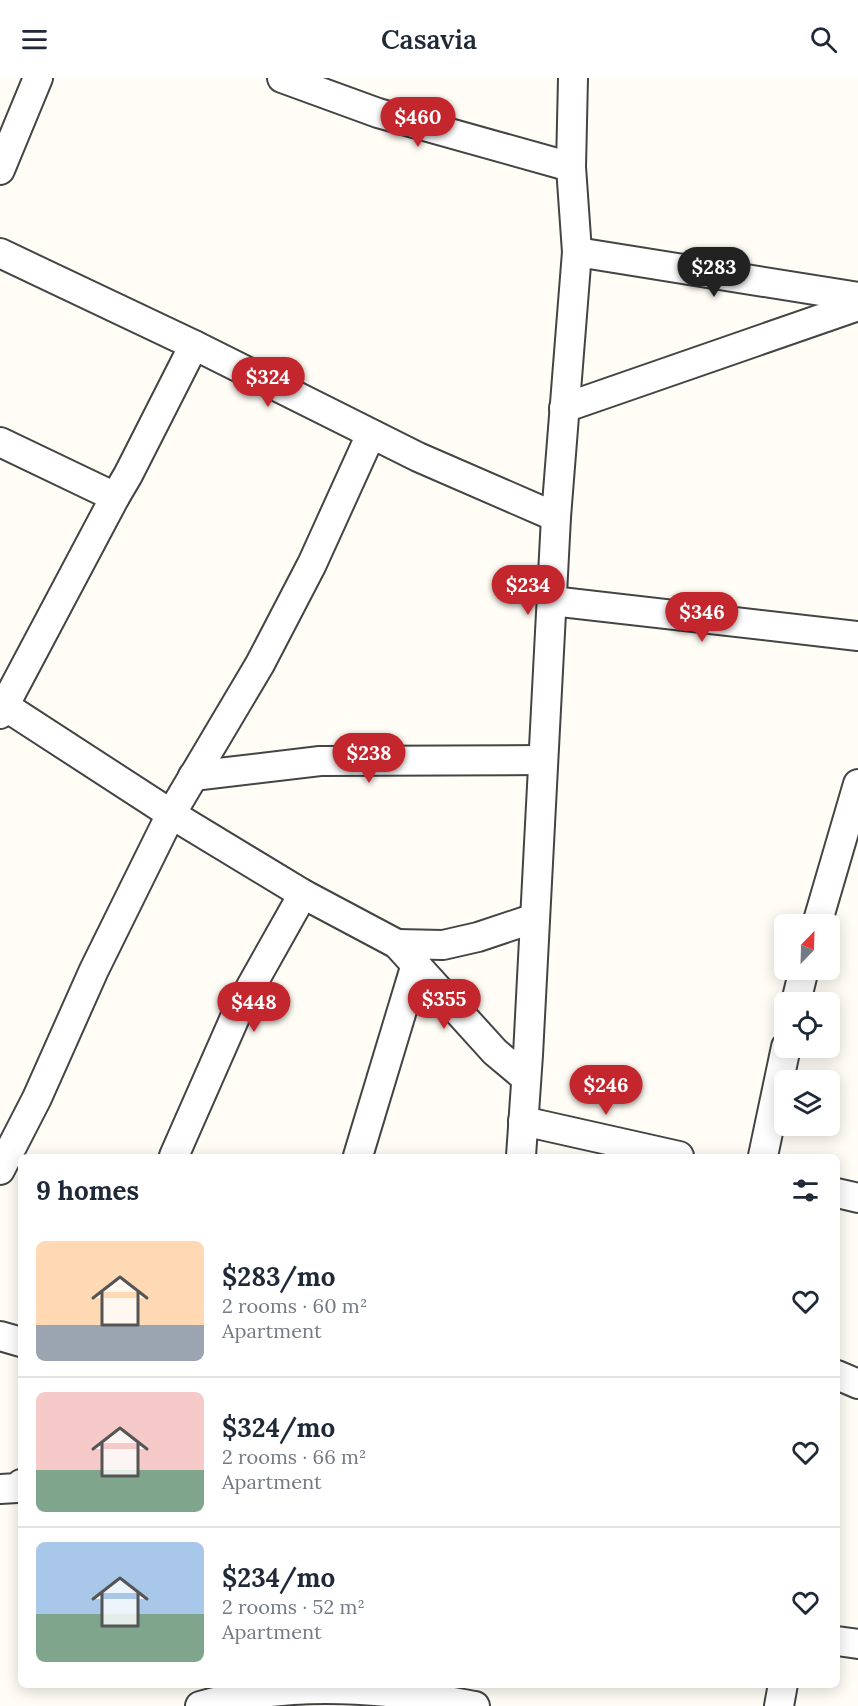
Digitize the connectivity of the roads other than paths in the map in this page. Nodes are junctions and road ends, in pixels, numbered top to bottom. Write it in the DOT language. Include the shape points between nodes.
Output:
graph roads {
  1 [pos="38,78"];
  2 [pos="282,78"];
  3 [pos="573,78"];
  4 [pos="571,167"];
  5 [pos="0,170"];
  6 [pos="577,252"];
  7 [pos="0,253"];
  8 [pos="858,297"];
  9 [pos="858,306"];
  10 [pos="194,345"];
  11 [pos="564,408"];
  12 [pos="371,434"];
  13 [pos="0,442"];
  14 [pos="115,497"];
  15 [pos="556,517"];
  16 [pos="552,601"];
  17 [pos="858,636"];
  18 [pos="1,708"];
  19 [pos="543,760"];
  20 [pos="193,776"];
  21 [pos="858,784"];
  22 [pos="171,814"];
  23 [pos="303,894"];
  24 [pos="820,914"];
  25 [pos="535,918"];
  26 [pos="407,954"];
  27 [pos="784,1058"];
  28 [pos="526,1078"];
  29 [pos="523,1121"];
  30 [pos="175,1154"];
  31 [pos="358,1154"];
  32 [pos="521,1154"];
  33 [pos="670,1154"];
  34 [pos="763,1154"];
  35 [pos="0,1170"];
  36 [pos="840,1194"];
  37 [pos="858,1198"];
  38 [pos="0,1336"];
  39 [pos="18,1341"];
  40 [pos="840,1376"];
  41 [pos="858,1384"];
  42 [pos="18,1487"];
  43 [pos="0,1489"];
  44 [pos="840,1641"];
  45 [pos="858,1644"];
  46 [pos="191,1688"];
  47 [pos="478,1688"];
  48 [pos="782,1688"];
  49 [pos="186,1706"];
  50 [pos="200,1706"];
  51 [pos="476,1706"];
  52 [pos="779,1706"];
  1 -- 5 [label="street"];
  2 -- 4 [label="street" via="378,113"];
  3 -- 4 [label="street"];
  4 -- 6 [label="street"];
  6 -- 8 [label="street"];
  6 -- 11 [label="street"];
  7 -- 10 [label="street"];
  9 -- 11 [label="street"];
  10 -- 12 [label="street"];
  10 -- 14 [label="street"];
  11 -- 15 [label="street"];
  12 -- 15 [label="street"];
  12 -- 20 [label="street" via="312,564 260,664"];
  13 -- 14 [label="street"];
  14 -- 18 [label="street"];
  15 -- 16 [label="street"];
  16 -- 17 [label="street"];
  16 -- 19 [label="street"];
  18 -- 22 [label="street"];
  19 -- 20 [label="street" via="320,761"];
  19 -- 25 [label="street"];
  20 -- 22 [label="street"];
  21 -- 24 [label="street"];
  22 -- 23 [label="street"];
  22 -- 35 [label="street"];
  23 -- 26 [label="street"];
  23 -- 30 [label="street" via="240,1006"];
  25 -- 26 [label="street"];
  25 -- 28 [label="street"];
  26 -- 28 [label="street" via="495,1052"];
  26 -- 31 [label="street"];
  27 -- 34 [label="street"];
  28 -- 29 [label="street"];
  29 -- 32 [label="street"];
  29 -- 33 [label="street"];
  36 -- 37 [label="street"];
  38 -- 39 [label="street"];
  40 -- 41 [label="street"];
  42 -- 43 [label="street"];
  44 -- 45 [label="street"];
  46 -- 49 [label="street"];
  47 -- 51 [label="street"];
  48 -- 52 [label="street"];
  50 -- 51 [label="street" via="272,1690 316,1688 388,1692"];
}
